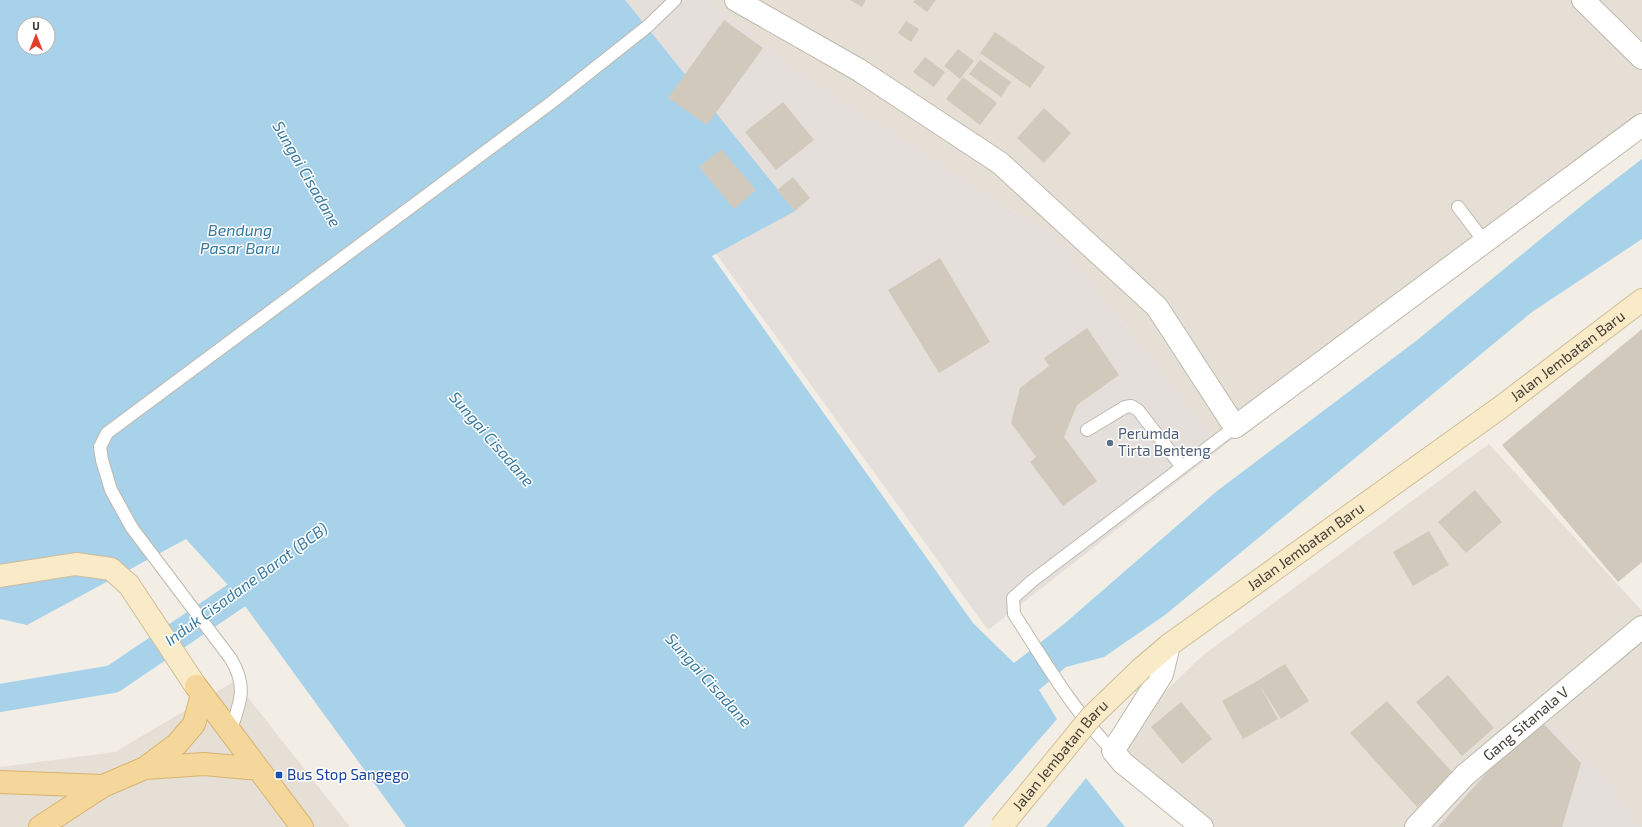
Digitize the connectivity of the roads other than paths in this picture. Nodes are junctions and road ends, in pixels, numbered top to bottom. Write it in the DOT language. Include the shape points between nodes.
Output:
graph roads {
  1 [pos="675,0"];
  2 [pos="736,0"];
  3 [pos="1583,0"];
  4 [pos="1642,58"];
  5 [pos="1642,125"];
  6 [pos="1458,207"];
  7 [pos="1484,241"];
  8 [pos="1642,300"];
  9 [pos="1235,427"];
  10 [pos="1087,430"];
  11 [pos="1182,467"];
  12 [pos="0,576"];
  13 [pos="1642,627"];
  14 [pos="1169,645"];
  15 [pos="199,690"];
  16 [pos="224,724"];
  17 [pos="1113,751"];
  18 [pos="146,768"];
  19 [pos="258,768"];
  20 [pos="0,782"];
  21 [pos="104,786"];
  22 [pos="40,827"];
  23 [pos="302,827"];
  24 [pos="1001,827"];
  25 [pos="1202,827"];
  26 [pos="1416,827"];
  1 -- 16 [label="lane" via="648,26 552,102 107,433 100,447 111,490 132,528 231,659 241,679 240,702"];
  2 -- 9 [label="street" via="859,70 1000,163 1157,306"];
  3 -- 4 [label="street"];
  5 -- 7 [label="street"];
  6 -- 7 [label="lane"];
  7 -- 9 [label="street"];
  8 -- 14 [label="street, Jalan Jembatan Baru" via="1501,406"];
  9 -- 11 [label="lane"];
  10 -- 11 [label="lane" via="1125,407 1132,406 1138,410"];
  11 -- 17 [label="lane" via="1013,598 1014,614 1065,693"];
  12 -- 15 [label="street" via="76,564 111,569 129,585"];
  13 -- 26 [label="street, Gang Sitanala V" via="1465,775"];
  14 -- 17 [label="street" via="1162,674"];
  14 -- 24 [label="street, Jalan Jembatan Baru, bridge" via="1091,717"];
  15 -- 16 [label="main road"];
  15 -- 18 [label="main road" via="194,724 177,744"];
  16 -- 19 [label="main road"];
  17 -- 25 [label="street" via="1123,763"];
  18 -- 19 [label="main road" via="204,764"];
  18 -- 21 [label="main road"];
  19 -- 23 [label="main road"];
  20 -- 21 [label="main road"];
  21 -- 22 [label="main road"];
}
